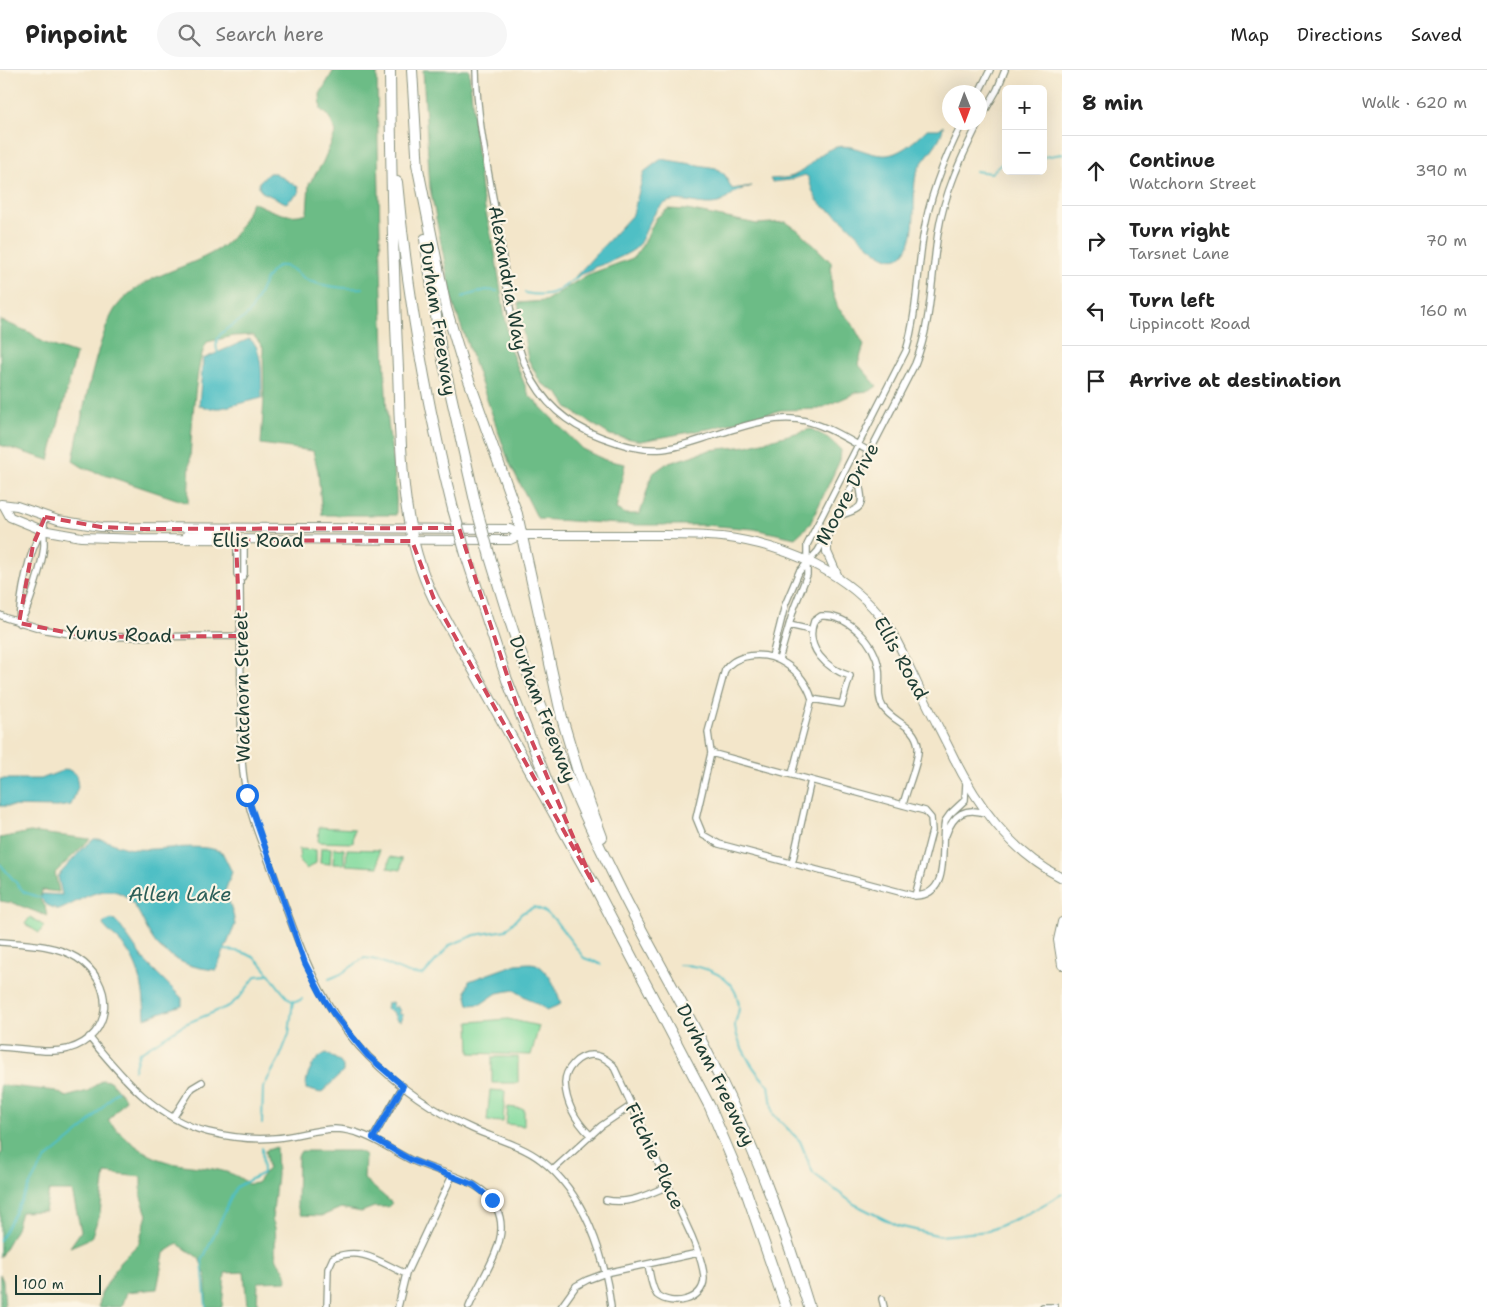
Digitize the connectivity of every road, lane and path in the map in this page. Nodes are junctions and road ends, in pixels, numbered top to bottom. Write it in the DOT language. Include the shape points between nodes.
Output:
graph roads {
  1 [pos="390,70"];
  2 [pos="412,70"];
  3 [pos="476,70"];
  4 [pos="990,70"];
  5 [pos="1005,70"];
  6 [pos="982,85"];
  7 [pos="987,108"];
  8 [pos="959,130"];
  9 [pos="975,130"];
  10 [pos="417,164"];
  11 [pos="857,444"];
  12 [pos="870,452"];
  13 [pos="858,475"];
  14 [pos="2,504"];
  15 [pos="837,516"];
  16 [pos="45,517"];
  17 [pos="410,527"];
  18 [pos="240,528"];
  19 [pos="42,530"];
  20 [pos="286,530"];
  21 [pos="522,535"];
  22 [pos="827,535"];
  23 [pos="182,540"];
  24 [pos="241,540"];
  25 [pos="413,541"];
  26 [pos="807,560"];
  27 [pos="838,577"];
  28 [pos="0,614"];
  29 [pos="19,623"];
  30 [pos="789,625"];
  31 [pos="811,630"];
  32 [pos="240,636"];
  33 [pos="772,657"];
  34 [pos="779,660"];
  35 [pos="812,699"];
  36 [pos="711,753"];
  37 [pos="792,774"];
  38 [pos="811,780"];
  39 [pos="966,782"];
  40 [pos="903,806"];
  41 [pos="987,814"];
  42 [pos="944,840"];
  43 [pos="792,864"];
  44 [pos="1062,878"];
  45 [pos="593,883"];
  46 [pos="915,896"];
  47 [pos="1062,922"];
  48 [pos="641,930"];
  49 [pos="0,942"];
  50 [pos="1062,965"];
  51 [pos="89,1037"];
  52 [pos="0,1047"];
  53 [pos="202,1082"];
  54 [pos="403,1086"];
  55 [pos="632,1105"];
  56 [pos="173,1118"];
  57 [pos="590,1135"];
  58 [pos="373,1138"];
  59 [pos="553,1170"];
  60 [pos="452,1176"];
  61 [pos="668,1186"];
  62 [pos="606,1200"];
  63 [pos="698,1253"];
  64 [pos="648,1265"];
  65 [pos="606,1273"];
  66 [pos="406,1274"];
  67 [pos="882,1299"];
  68 [pos="327,1307"];
  69 [pos="398,1307"];
  70 [pos="469,1307"];
  71 [pos="561,1307"];
  72 [pos="611,1307"];
  73 [pos="786,1307"];
  74 [pos="809,1307"];
  75 [pos="884,1307"];
  76 [pos="1043,1307"];
  77 [pos="1055,1307"];
  1 -- 17 [label="highway" via="394,293 401,441"];
  1 -- 45 [label="highway, Durham Freeway, bridge" via="396,173 411,300 430,409 453,509 496,650 529,738"];
  2 -- 10 [label="highway, Durham Freeway"];
  3 -- 11 [label="street, Alexandria Way" via="486,156 516,339 530,379 555,410 591,434 642,450 666,449 754,422 794,417 830,429"];
  4 -- 6 [label="street"];
  5 -- 7 [label="street, Moore Drive"];
  8 -- 11 [label="street, Moore Drive" via="930,204 906,351"];
  9 -- 12 [label="street, Moore Drive" via="944,204 922,346"];
  10 -- 21 [label="highway" via="446,308"];
  10 -- 48 [label="highway, Durham Freeway, bridge" via="436,320 476,510 527,673 561,760"];
  11 -- 12 [label="street, Alexandria Way"];
  11 -- 26 [label="street, Moore Drive" via="807,545"];
  12 -- 13 [label="street, Moore Drive"];
  13 -- 15 [label="street, Moore Drive"];
  13 -- 15 [label="street" via="862,504 856,510"];
  14 -- 16 [label="main road, Ellis Road"];
  14 -- 19 [label="main road, Ellis Road" via="10,517"];
  15 -- 22 [label="street, Moore Drive"];
  16 -- 18 [label="main road, Ellis Road" via="101,527"];
  16 -- 19 [label="street"];
  17 -- 20 [label="main road, Ellis Road"];
  17 -- 21 [label="main road, Ellis Road" via="510,529"];
  17 -- 25 [label="highway"];
  18 -- 20 [label="main road, Ellis Road"];
  18 -- 23 [label="main road" via="231,532 187,535"];
  19 -- 23 [label="main road, Ellis Road" via="81,537"];
  19 -- 29 [label="street" via="34,545"];
  19 -- 29 [label="street" via="44,545 28,609"];
  20 -- 24 [label="main road" via="245,535"];
  21 -- 25 [label="main road, Ellis Road" via="510,540"];
  21 -- 26 [label="main road, Ellis Road" via="711,536 754,543"];
  21 -- 48 [label="highway" via="570,747 599,830"];
  22 -- 26 [label="street, Moore Drive" via="818,551"];
  22 -- 27 [label="main road" via="826,552"];
  23 -- 24 [label="main road, Ellis Road"];
  24 -- 25 [label="main road, Ellis Road"];
  24 -- 32 [label="street, Watchorn Street" via="237,574 240,578"];
  25 -- 45 [label="highway" via="418,564 434,599"];
  26 -- 27 [label="main road, Ellis Road"];
  26 -- 30 [label="street" via="807,575"];
  26 -- 33 [label="street" via="785,605"];
  27 -- 39 [label="main road, Ellis Road" via="863,597 888,626"];
  28 -- 29 [label="street, Yunus Road"];
  29 -- 32 [label="street, Yunus Road" via="89,637"];
  30 -- 31 [label="street"];
  30 -- 34 [label="street"];
  31 -- 35 [label="street" via="816,652 833,670 850,676 842,704"];
  31 -- 40 [label="street" via="814,621 821,616 840,620 855,628 873,650 879,668 881,703 889,714 910,728 918,746"];
  32 -- 54 [label="street, Watchorn Street" via="242,760 247,795 305,963 321,994 349,1034 368,1056"];
  33 -- 34 [label="street"];
  33 -- 36 [label="street" via="748,656 732,662 725,670 708,732"];
  34 -- 35 [label="street" via="791,667"];
  35 -- 37 [label="street"];
  36 -- 37 [label="street"];
  36 -- 43 [label="street" via="696,818 703,835 719,844"];
  37 -- 38 [label="street"];
  38 -- 40 [label="street"];
  38 -- 43 [label="street"];
  39 -- 41 [label="main road, Ellis Road"];
  39 -- 42 [label="street" via="965,800 946,821"];
  40 -- 46 [label="street" via="925,812 932,822"];
  41 -- 42 [label="street" via="971,810 959,814 949,826"];
  41 -- 44 [label="main road, Ellis Road" via="1006,837"];
  42 -- 46 [label="street" via="940,879 930,892"];
  43 -- 46 [label="street"];
  45 -- 73 [label="highway, Durham Freeway" via="710,1107 747,1194"];
  47 -- 50 [label="main road" via="1058,940"];
  48 -- 74 [label="highway, Durham Freeway" via="743,1127 782,1224"];
  49 -- 51 [label="street" via="53,948 91,968 101,983 105,1005 99,1026"];
  51 -- 52 [label="street" via="80,1044 56,1051"];
  51 -- 56 [label="street" via="134,1088"];
  53 -- 56 [label="street" via="192,1088"];
  54 -- 58 [label="street"];
  54 -- 59 [label="street, Watchorn Street" via="445,1115 520,1148"];
  55 -- 57 [label="street"];
  55 -- 57 [label="street, Fitchie Place" via="613,1065 592,1055 580,1058 567,1072 565,1083 576,1121"];
  55 -- 61 [label="street, Fitchie Place"];
  56 -- 58 [label="street" via="208,1132 235,1136 276,1138 334,1129"];
  57 -- 59 [label="street"];
  58 -- 60 [label="street" via="411,1160"];
  59 -- 65 [label="street, Watchorn Street" via="573,1194"];
  60 -- 66 [label="street"];
  60 -- 70 [label="street" via="484,1192 492,1200 501,1227 499,1243"];
  61 -- 62 [label="street" via="630,1202"];
  61 -- 63 [label="street, Fitchie Place"];
  63 -- 64 [label="street"];
  63 -- 64 [label="street, Fitchie Place" via="703,1286 686,1302 672,1303 657,1295"];
  64 -- 65 [label="street"];
  65 -- 71 [label="street" via="576,1286"];
  65 -- 72 [label="street, Watchorn Street"];
  66 -- 68 [label="street" via="362,1254 347,1252 333,1258 328,1269"];
  66 -- 69 [label="street"];
  67 -- 75 [label="street"];
  76 -- 77 [label="street"];
}
